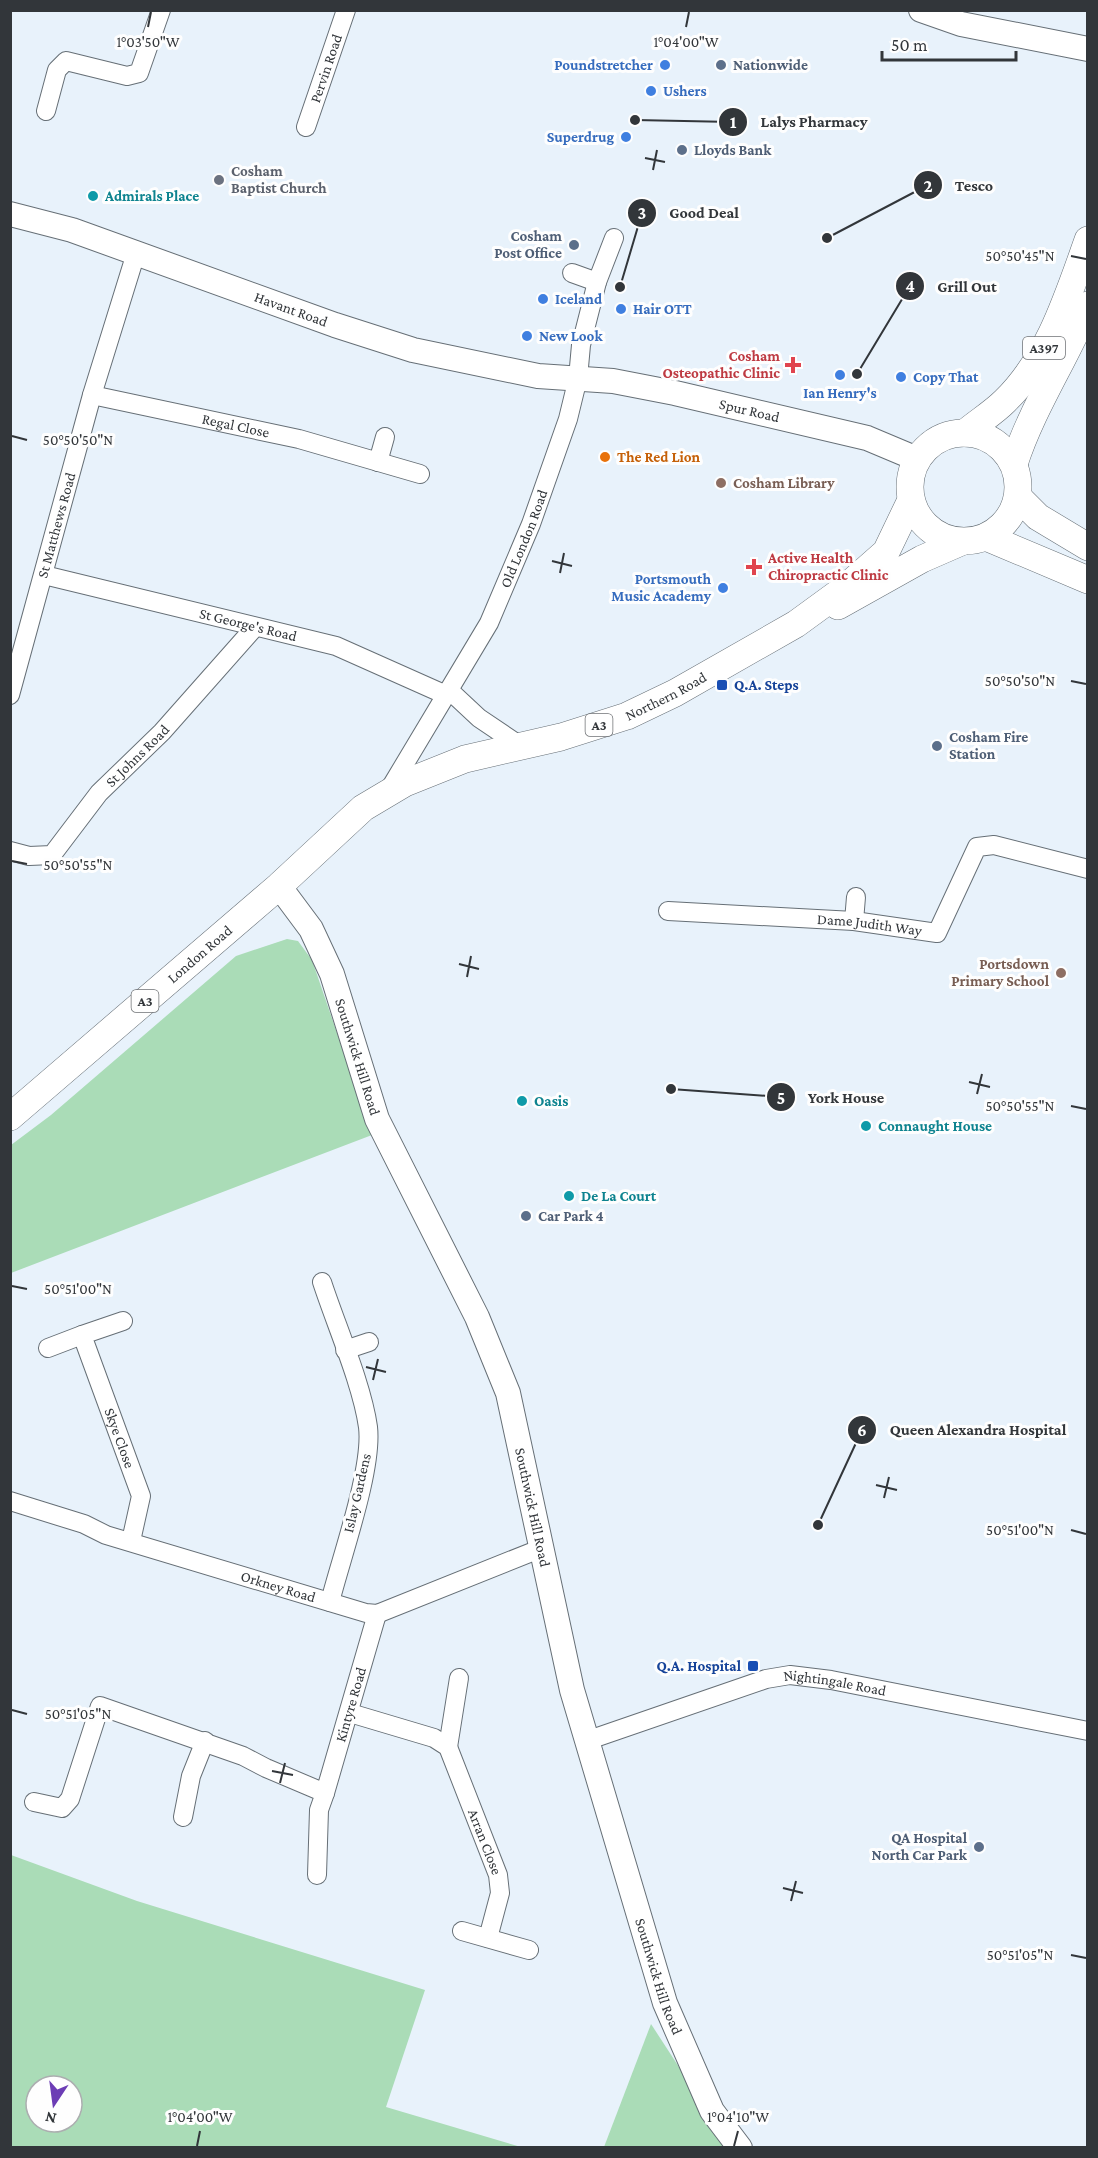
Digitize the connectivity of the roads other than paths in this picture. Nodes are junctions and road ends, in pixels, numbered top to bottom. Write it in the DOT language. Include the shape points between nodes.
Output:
graph roads {
  1 [pos="160,10"];
  2 [pos="346,10"];
  3 [pos="921,10"];
  4 [pos="1088,50"];
  5 [pos="46,111"];
  6 [pos="306,127"];
  7 [pos="10,214"];
  8 [pos="614,238"];
  9 [pos="1088,240"];
  10 [pos="136,253"];
  11 [pos="572,273"];
  12 [pos="597,282"];
  13 [pos="1088,305"];
  14 [pos="578,378"];
  15 [pos="92,395"];
  16 [pos="965,433"];
  17 [pos="386,437"];
  18 [pos="917,459"];
  19 [pos="378,462"];
  20 [pos="1014,464"];
  21 [pos="420,474"];
  22 [pos="1018,496"];
  23 [pos="911,500"];
  24 [pos="974,539"];
  25 [pos="1088,547"];
  26 [pos="44,575"];
  27 [pos="1088,580"];
  28 [pos="796,624"];
  29 [pos="255,627"];
  30 [pos="447,693"];
  31 [pos="10,695"];
  32 [pos="519,745"];
  33 [pos="389,791"];
  34 [pos="10,851"];
  35 [pos="1088,868"];
  36 [pos="279,886"];
  37 [pos="856,897"];
  38 [pos="668,910"];
  39 [pos="854,921"];
  40 [pos="10,1117"];
  41 [pos="322,1282"];
  42 [pos="123,1321"];
  43 [pos="82,1335"];
  44 [pos="369,1342"];
  45 [pos="48,1348"];
  46 [pos="345,1350"];
  47 [pos="10,1501"];
  48 [pos="131,1541"];
  49 [pos="542,1548"];
  50 [pos="330,1602"];
  51 [pos="377,1614"];
  52 [pos="459,1678"];
  53 [pos="350,1713"];
  54 [pos="1088,1731"];
  55 [pos="205,1741"];
  56 [pos="586,1741"];
  57 [pos="447,1747"];
  58 [pos="325,1793"];
  59 [pos="34,1802"];
  60 [pos="183,1817"];
  61 [pos="317,1875"];
  62 [pos="462,1931"];
  63 [pos="488,1938"];
  64 [pos="529,1950"];
  65 [pos="740,2148"];
  1 -- 5 [label="street" via="139,73 127,76 66,61 57,70"];
  2 -- 6 [label="street, Pervin Road"];
  3 -- 4 [label="main road" via="961,24"];
  7 -- 10 [label="main road, Havant Road" via="46,222"];
  8 -- 12 [label="street, Old London Road"];
  9 -- 16 [label="main road, A397" via="1052,334 1027,375 1005,401"];
  10 -- 14 [label="main road, Havant Road" via="335,326 413,350 510,371"];
  10 -- 15 [label="street, St Matthews Road"];
  11 -- 12 [label="street"];
  12 -- 14 [label="street, Old London Road" via="581,345"];
  13 -- 20 [label="main road, A397" via="1026,428"];
  14 -- 18 [label="main road, Spur Road" via="675,393 832,429 867,438"];
  14 -- 30 [label="street, Old London Road" via="555,462 531,524 489,623"];
  15 -- 19 [label="street, Regal Close" via="267,431"];
  15 -- 26 [label="street, St Matthews Road"];
  16 -- 18 [label="main road" via="938,440"];
  16 -- 20 [label="main road" via="994,441"];
  17 -- 19 [label="street"];
  18 -- 23 [label="main road, A3" via="910,486"];
  19 -- 21 [label="street, Regal Close"];
  20 -- 22 [label="main road"];
  22 -- 24 [label="main road, A3" via="1001,527"];
  22 -- 25 [label="main road" via="1038,516"];
  23 -- 24 [label="main road" via="916,513 935,533"];
  23 -- 28 [label="main road, Northern Road / A3" via="886,552"];
  24 -- 27 [label="main road"];
  24 -- 28 [label="main road, Northern Road / A3" via="922,560 851,601"];
  26 -- 29 [label="street, St George's Road"];
  26 -- 31 [label="street, St Matthews Road"];
  28 -- 32 [label="main road, Northern Road / A3" via="627,716"];
  29 -- 30 [label="street, St George's Road" via="336,646"];
  29 -- 34 [label="street, St Johns Road" via="162,732 99,793 52,855 29,856"];
  30 -- 32 [label="street"];
  30 -- 33 [label="street, Old London Road"];
  32 -- 33 [label="main road, Northern Road / A3" via="465,759"];
  33 -- 36 [label="main road, London Road / A3" via="344,824"];
  35 -- 39 [label="street, Dame Judith Way" via="994,845 977,847 937,933"];
  36 -- 40 [label="main road, London Road / A3"];
  36 -- 49 [label="main road, Southwick Hill Road" via="311,929 332,974 376,1119 477,1317 508,1394"];
  37 -- 39 [label="street"];
  38 -- 39 [label="street, Dame Judith Way"];
  41 -- 46 [label="street, Islay Gardens"];
  42 -- 43 [label="street"];
  43 -- 45 [label="street"];
  43 -- 48 [label="street, Skye Close" via="141,1496"];
  44 -- 46 [label="street"];
  46 -- 50 [label="street, Islay Gardens" via="368,1428 368,1459"];
  47 -- 48 [label="street, Orkney Road"];
  48 -- 50 [label="street, Orkney Road"];
  49 -- 51 [label="street"];
  49 -- 56 [label="main road, Southwick Hill Road"];
  50 -- 51 [label="street, Orkney Road"];
  51 -- 53 [label="street, Kintyre Road"];
  52 -- 57 [label="street"];
  53 -- 57 [label="street" via="434,1738"];
  53 -- 58 [label="street, Kintyre Road"];
  54 -- 56 [label="street, Nightingale Road" via="790,1675 766,1679"];
  55 -- 58 [label="street"];
  55 -- 59 [label="street" via="100,1706 70,1799 62,1808"];
  55 -- 60 [label="street" via="191,1776"];
  56 -- 65 [label="main road, Southwick Hill Road" via="665,2003 712,2111"];
  57 -- 63 [label="street, Arran Close" via="498,1875 500,1893"];
  58 -- 61 [label="street, Kintyre Road" via="319,1810"];
  62 -- 63 [label="street"];
  63 -- 64 [label="street"];
}
